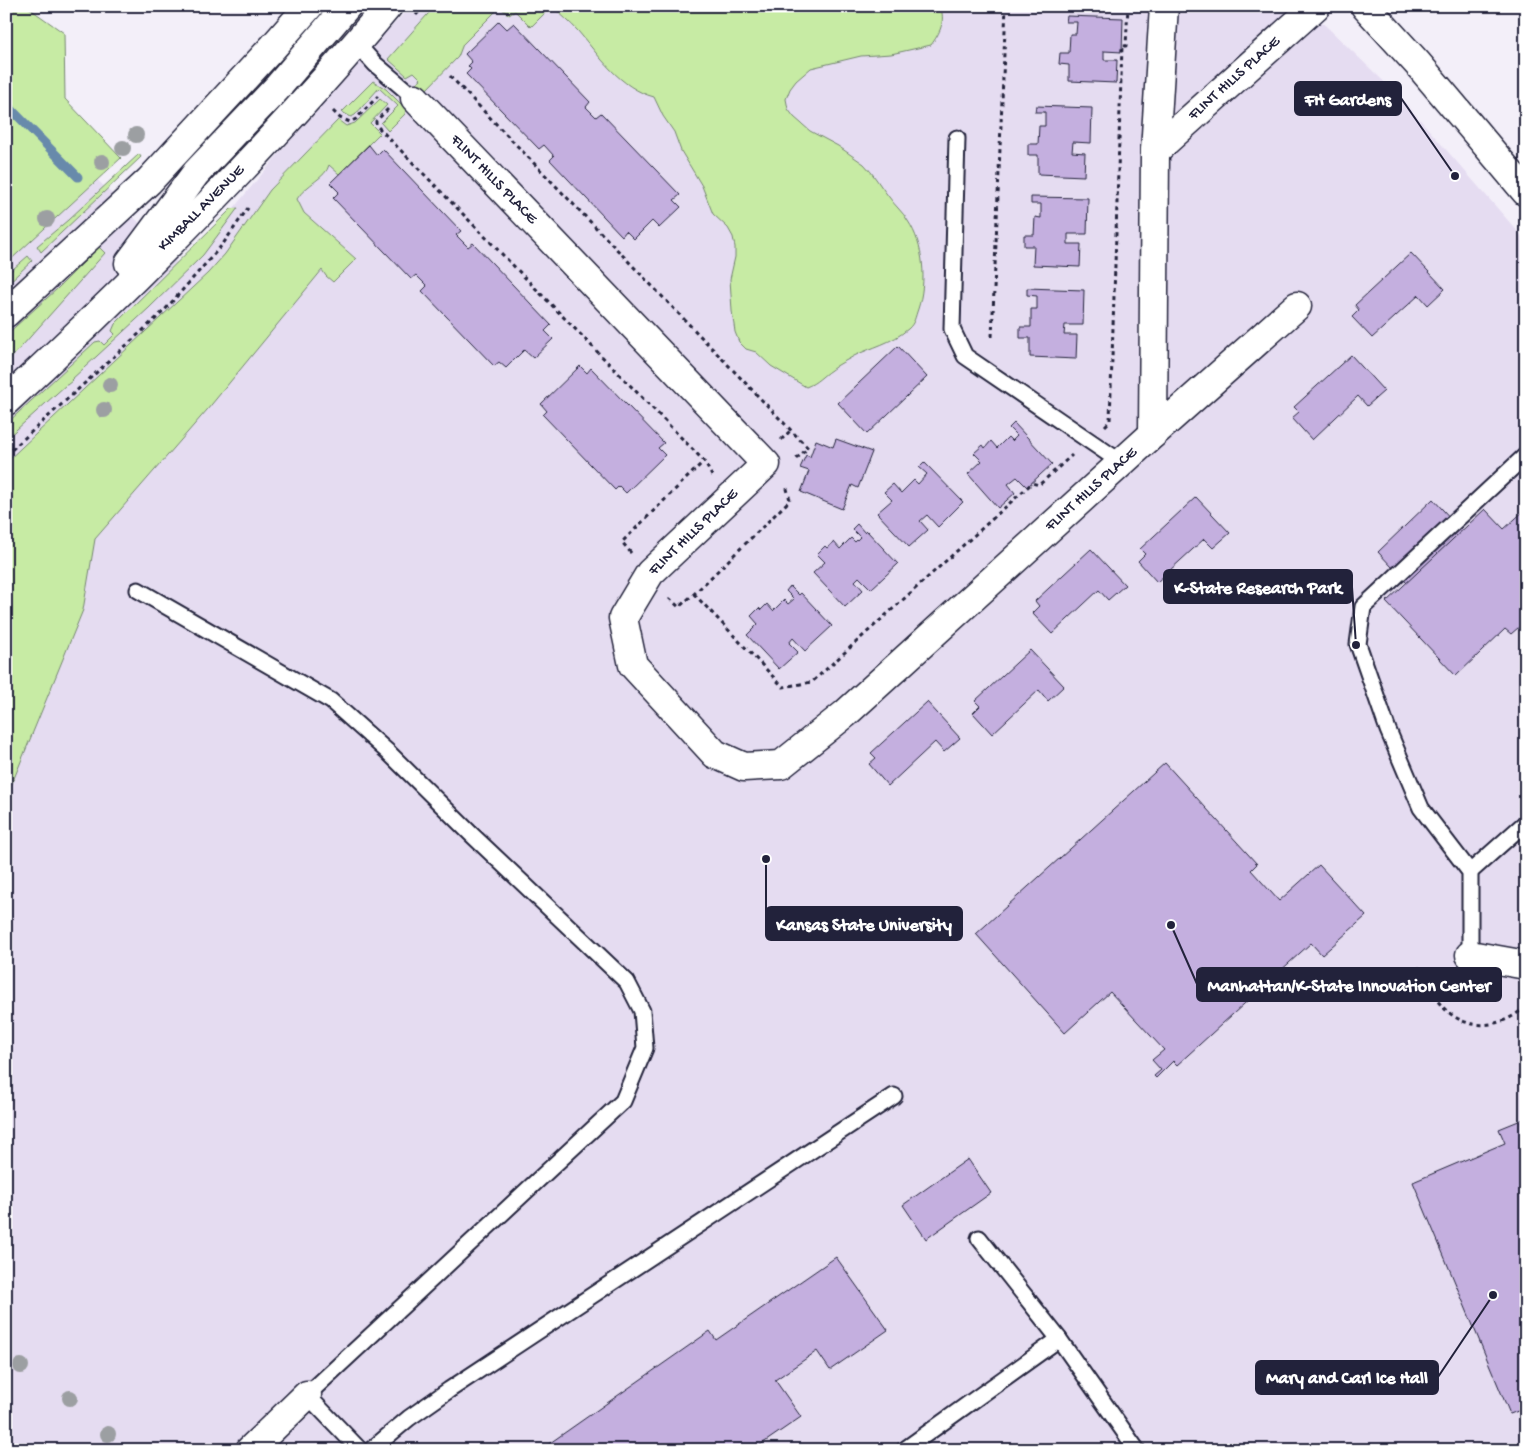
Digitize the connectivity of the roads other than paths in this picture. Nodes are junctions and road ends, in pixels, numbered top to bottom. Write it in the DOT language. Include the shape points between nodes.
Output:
graph roads {
  1 [pos="309,6"];
  2 [pos="347,6"];
  3 [pos="388,6"];
  4 [pos="1164,6"];
  5 [pos="1316,6"];
  6 [pos="1365,6"];
  7 [pos="357,44"];
  8 [pos="402,101"];
  9 [pos="957,138"];
  10 [pos="1155,151"];
  11 [pos="1526,192"];
  12 [pos="1297,306"];
  13 [pos="6,313"];
  14 [pos="72,340"];
  15 [pos="6,401"];
  16 [pos="1153,434"];
  17 [pos="1526,455"];
  18 [pos="1122,463"];
  19 [pos="138,590"];
  20 [pos="1526,822"];
  21 [pos="1470,872"];
  22 [pos="1470,955"];
  23 [pos="1526,965"];
  24 [pos="894,1096"];
  25 [pos="979,1238"];
  26 [pos="1059,1339"];
  27 [pos="307,1395"];
  28 [pos="250,1450"];
  29 [pos="360,1450"];
  30 [pos="371,1450"];
  31 [pos="904,1450"];
  32 [pos="1137,1450"];
  1 -- 13 [label="street" via="149,181"];
  2 -- 14 [label="street" via="277,88 196,173"];
  3 -- 7 [label="street, KIMBALL AVENUE"];
  4 -- 10 [label="street"];
  5 -- 10 [label="street, FLINT HILLS PLACE"];
  6 -- 11 [label="street"];
  7 -- 8 [label="lane"];
  7 -- 14 [label="street, KIMBALL AVENUE" via="244,167"];
  8 -- 18 [label="street, FLINT HILLS PLACE" via="766,464 650,573 623,618 633,665 715,754 744,767 781,765 846,714"];
  9 -- 18 [label="lane" via="952,330 965,356"];
  10 -- 16 [label="street"];
  12 -- 16 [label="street, FLINT HILLS PLACE"];
  14 -- 15 [label="street, KIMBALL AVENUE"];
  16 -- 18 [label="street, FLINT HILLS PLACE"];
  17 -- 21 [label="lane" via="1363,607 1360,625 1358,644 1388,730 1421,808"];
  19 -- 27 [label="lane" via="331,701 627,982 642,1011 646,1048 623,1101"];
  20 -- 21 [label="lane"];
  21 -- 22 [label="lane"];
  22 -- 23 [label="street"];
  24 -- 30 [label="lane" via="449,1390"];
  25 -- 26 [label="lane"];
  26 -- 31 [label="lane"];
  26 -- 32 [label="lane"];
  27 -- 28 [label="street"];
  27 -- 29 [label="lane"];
}
